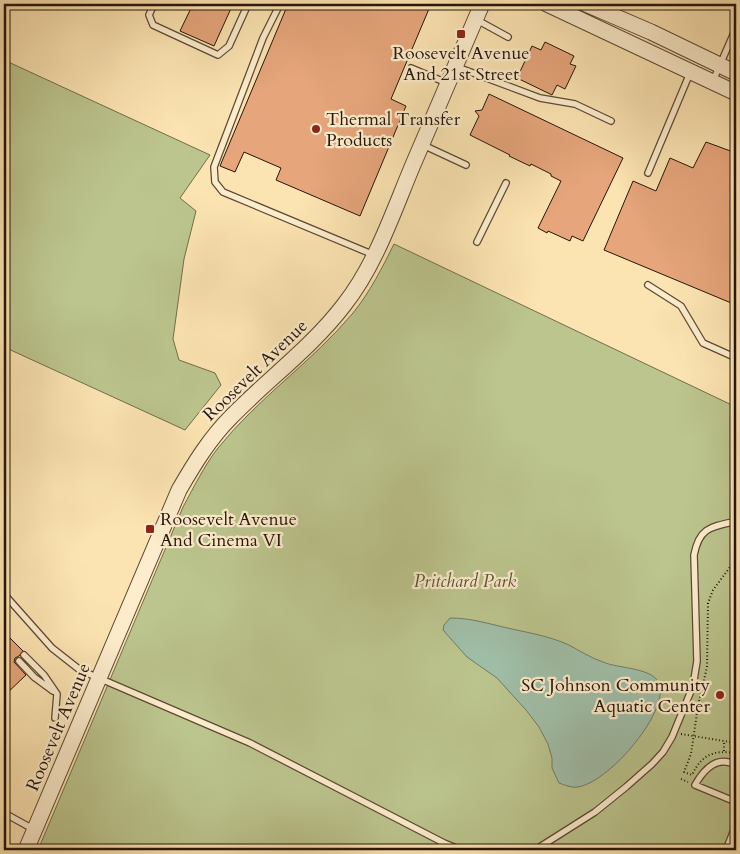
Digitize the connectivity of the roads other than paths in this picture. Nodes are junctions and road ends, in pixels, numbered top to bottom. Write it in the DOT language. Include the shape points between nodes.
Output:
graph roads {
  1 [pos="154,4"];
  2 [pos="248,4"];
  3 [pos="280,4"];
  4 [pos="482,4"];
  5 [pos="548,4"];
  6 [pos="586,4"];
  7 [pos="475,19"];
  8 [pos="736,28"];
  9 [pos="508,37"];
  10 [pos="720,65"];
  11 [pos="455,66"];
  12 [pos="411,68"];
  13 [pos="691,71"];
  14 [pos="736,72"];
  15 [pos="713,81"];
  16 [pos="447,83"];
  17 [pos="736,92"];
  18 [pos="612,121"];
  19 [pos="422,144"];
  20 [pos="466,165"];
  21 [pos="648,172"];
  22 [pos="506,184"];
  23 [pos="477,242"];
  24 [pos="374,255"];
  25 [pos="648,284"];
  26 [pos="736,347"];
  27 [pos="733,522"];
  28 [pos="4,594"];
  29 [pos="24,655"];
  30 [pos="19,661"];
  31 [pos="98,679"];
  32 [pos="57,694"];
  33 [pos="56,718"];
  34 [pos="736,765"];
  35 [pos="736,802"];
  36 [pos="4,813"];
  37 [pos="736,825"];
  38 [pos="34,830"];
  39 [pos="444,843"];
  40 [pos="26,850"];
  41 [pos="445,850"];
  42 [pos="461,850"];
  43 [pos="535,850"];
  44 [pos="726,850"];
  1 -- 2 [label="lane" via="149,15 153,25 218,55 229,46"];
  3 -- 24 [label="lane" via="263,38 222,144 214,168 216,182 223,192"];
  4 -- 7 [label="street, Roosevelt Avenue"];
  5 -- 13 [label="street"];
  6 -- 10 [label="street"];
  7 -- 9 [label="lane"];
  7 -- 11 [label="street, Roosevelt Avenue"];
  8 -- 10 [label="lane"];
  10 -- 14 [label="street"];
  10 -- 15 [label="lane"];
  11 -- 16 [label="street, Roosevelt Avenue"];
  11 -- 18 [label="lane" via="540,98 575,104"];
  12 -- 16 [label="lane"];
  13 -- 15 [label="street"];
  13 -- 21 [label="lane"];
  15 -- 17 [label="street"];
  16 -- 19 [label="street, Roosevelt Avenue"];
  19 -- 20 [label="lane"];
  19 -- 24 [label="street, Roosevelt Avenue"];
  22 -- 23 [label="lane"];
  24 -- 31 [label="street, Roosevelt Avenue" via="345,305 230,418 194,465 168,513"];
  25 -- 26 [label="lane" via="681,306 703,343 732,356"];
  27 -- 43 [label="lane" via="710,527 696,544 697,661 693,686 663,752 595,812"];
  28 -- 31 [label="lane" via="59,655"];
  29 -- 32 [label="lane"];
  30 -- 32 [label="lane"];
  31 -- 38 [label="street, Roosevelt Avenue"];
  31 -- 39 [label="lane" via="250,743"];
  32 -- 33 [label="lane"];
  34 -- 35 [label="lane" via="725,761 714,763 696,785"];
  36 -- 38 [label="lane"];
  37 -- 44 [label="lane"];
  38 -- 40 [label="street, Roosevelt Avenue"];
  39 -- 41 [label="lane"];
  39 -- 42 [label="lane"];
}
